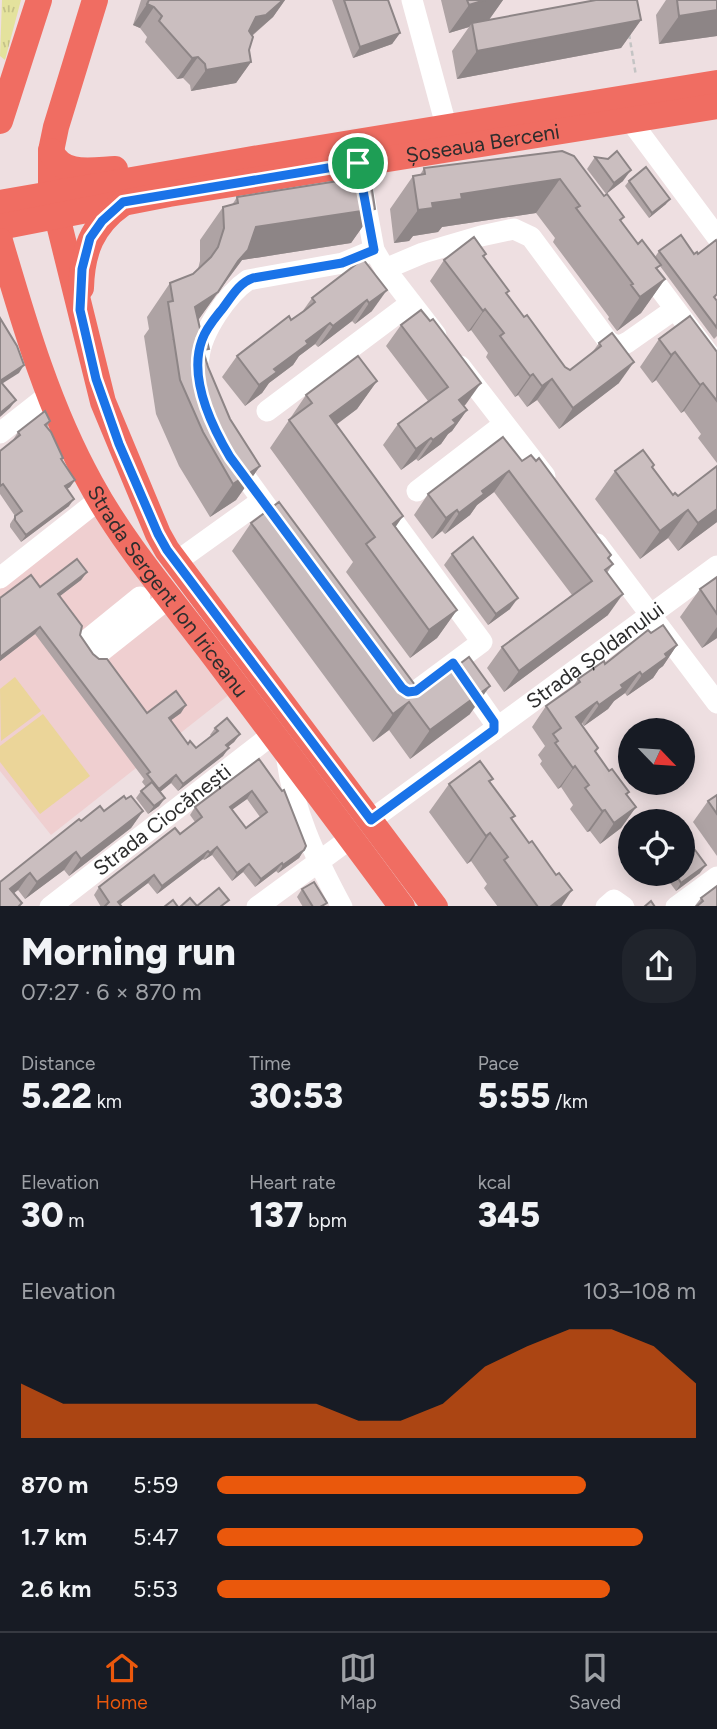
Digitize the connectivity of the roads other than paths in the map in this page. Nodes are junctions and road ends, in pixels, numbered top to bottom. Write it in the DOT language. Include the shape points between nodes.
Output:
graph roads {
  1 [pos="39,0"];
  2 [pos="95,0"];
  3 [pos="412,0"];
  4 [pos="717,83"];
  5 [pos="717,106"];
  6 [pos="630,120"];
  7 [pos="0,121"];
  8 [pos="447,128"];
  9 [pos="545,135"];
  10 [pos="51,151"];
  11 [pos="356,153"];
  12 [pos="561,156"];
  13 [pos="183,171"];
  14 [pos="123,202"];
  15 [pos="48,207"];
  16 [pos="2,221"];
  17 [pos="717,237"];
  18 [pos="634,254"];
  19 [pos="380,260"];
  20 [pos="0,298"];
  21 [pos="411,303"];
  22 [pos="675,309"];
  23 [pos="80,310"];
  24 [pos="24,323"];
  25 [pos="717,365"];
  26 [pos="200,377"];
  27 [pos="51,393"];
  28 [pos="267,411"];
  29 [pos="505,424"];
  30 [pos="0,433"];
  31 [pos="221,440"];
  32 [pos="555,489"];
  33 [pos="417,491"];
  34 [pos="371,492"];
  35 [pos="100,499"];
  36 [pos="261,501"];
  37 [pos="586,530"];
  38 [pos="294,545"];
  39 [pos="176,562"];
  40 [pos="717,566"];
  41 [pos="0,578"];
  42 [pos="140,597"];
  43 [pos="170,597"];
  44 [pos="650,615"];
  45 [pos="453,663"];
  46 [pos="385,666"];
  47 [pos="709,675"];
  48 [pos="717,703"];
  49 [pos="494,730"];
  50 [pos="280,743"];
  51 [pos="371,820"];
  52 [pos="351,838"];
  53 [pos="317,862"];
  54 [pos="717,877"];
  55 [pos="50,906"];
  56 [pos="257,906"];
  57 [pos="342,906"];
  58 [pos="402,906"];
  59 [pos="435,906"];
  60 [pos="606,906"];
  61 [pos="624,906"];
  62 [pos="676,906"];
  1 -- 7 [label="main road"];
  2 -- 10 [label="main road, Strada Sergent Ion Iriceanu"];
  3 -- 8 [label="street"];
  4 -- 8 [label="main road, Șoseaua Berceni"];
  5 -- 6 [label="main road, Șoseaua Berceni"];
  6 -- 9 [label="main road, Șoseaua Berceni"];
  6 -- 17 [label="street"];
  8 -- 11 [label="main road, Șoseaua Berceni"];
  9 -- 11 [label="main road, Șoseaua Berceni"];
  9 -- 12 [label="street"];
  10 -- 13 [label="main road" via="60,165 75,170 163,167"];
  10 -- 15 [label="main road, Strada Sergent Ion Iriceanu"];
  11 -- 13 [label="main road, Șoseaua Berceni"];
  11 -- 14 [label="main road, Șoseaua Berceni"];
  11 -- 19 [label="street"];
  13 -- 15 [label="main road, Șoseaua Berceni"];
  14 -- 15 [label="main road, Șoseaua Berceni"];
  14 -- 23 [label="main road" via="90,238 82,269"];
  15 -- 16 [label="main road, Șoseaua Berceni"];
  15 -- 23 [label="main road, Strada Sergent Ion Iriceanu"];
  16 -- 24 [label="main road, Strada Sergent Ion Iriceanu"];
  18 -- 22 [label="street"];
  19 -- 21 [label="street"];
  19 -- 22 [label="street" via="514,229 531,237 614,345 628,342"];
  19 -- 26 [label="street" via="253,278 241,284 204,334"];
  20 -- 24 [label="main road"];
  21 -- 28 [label="street"];
  21 -- 29 [label="street"];
  22 -- 25 [label="street"];
  23 -- 39 [label="main road, Strada Sergent Ion Iriceanu" via="112,427 158,534"];
  24 -- 27 [label="main road, Strada Sergent Ion Iriceanu"];
  27 -- 30 [label="street"];
  27 -- 35 [label="main road, Strada Sergent Ion Iriceanu"];
  29 -- 32 [label="street"];
  29 -- 33 [label="street"];
  31 -- 36 [label="street"];
  34 -- 45 [label="street" via="482,642"];
  35 -- 41 [label="street"];
  35 -- 43 [label="main road, Strada Sergent Ion Iriceanu"];
  36 -- 38 [label="street"];
  36 -- 39 [label="street"];
  37 -- 44 [label="street"];
  39 -- 51 [label="main road, Strada Sergent Ion Iriceanu"];
  40 -- 44 [label="street, Strada Șoldanului"];
  42 -- 43 [label="street" via="87,640 98,654"];
  43 -- 50 [label="main road, Strada Sergent Ion Iriceanu"];
  44 -- 47 [label="street"];
  44 -- 49 [label="street, Strada Șoldanului"];
  45 -- 46 [label="street" via="411,692 402,688"];
  45 -- 49 [label="street" via="494,722"];
  47 -- 48 [label="street"];
  49 -- 51 [label="street, Strada Șoldanului"];
  50 -- 52 [label="main road, Strada Sergent Ion Iriceanu"];
  50 -- 53 [label="street"];
  50 -- 55 [label="street, Strada Ciocănești"];
  51 -- 59 [label="main road, Strada Sergent Ion Iriceanu"];
  52 -- 53 [label="street"];
  52 -- 58 [label="main road, Strada Sergent Ion Iriceanu"];
  53 -- 56 [label="street"];
  53 -- 57 [label="street"];
  54 -- 62 [label="street"];
  60 -- 61 [label="street" via="614,900"];
}
